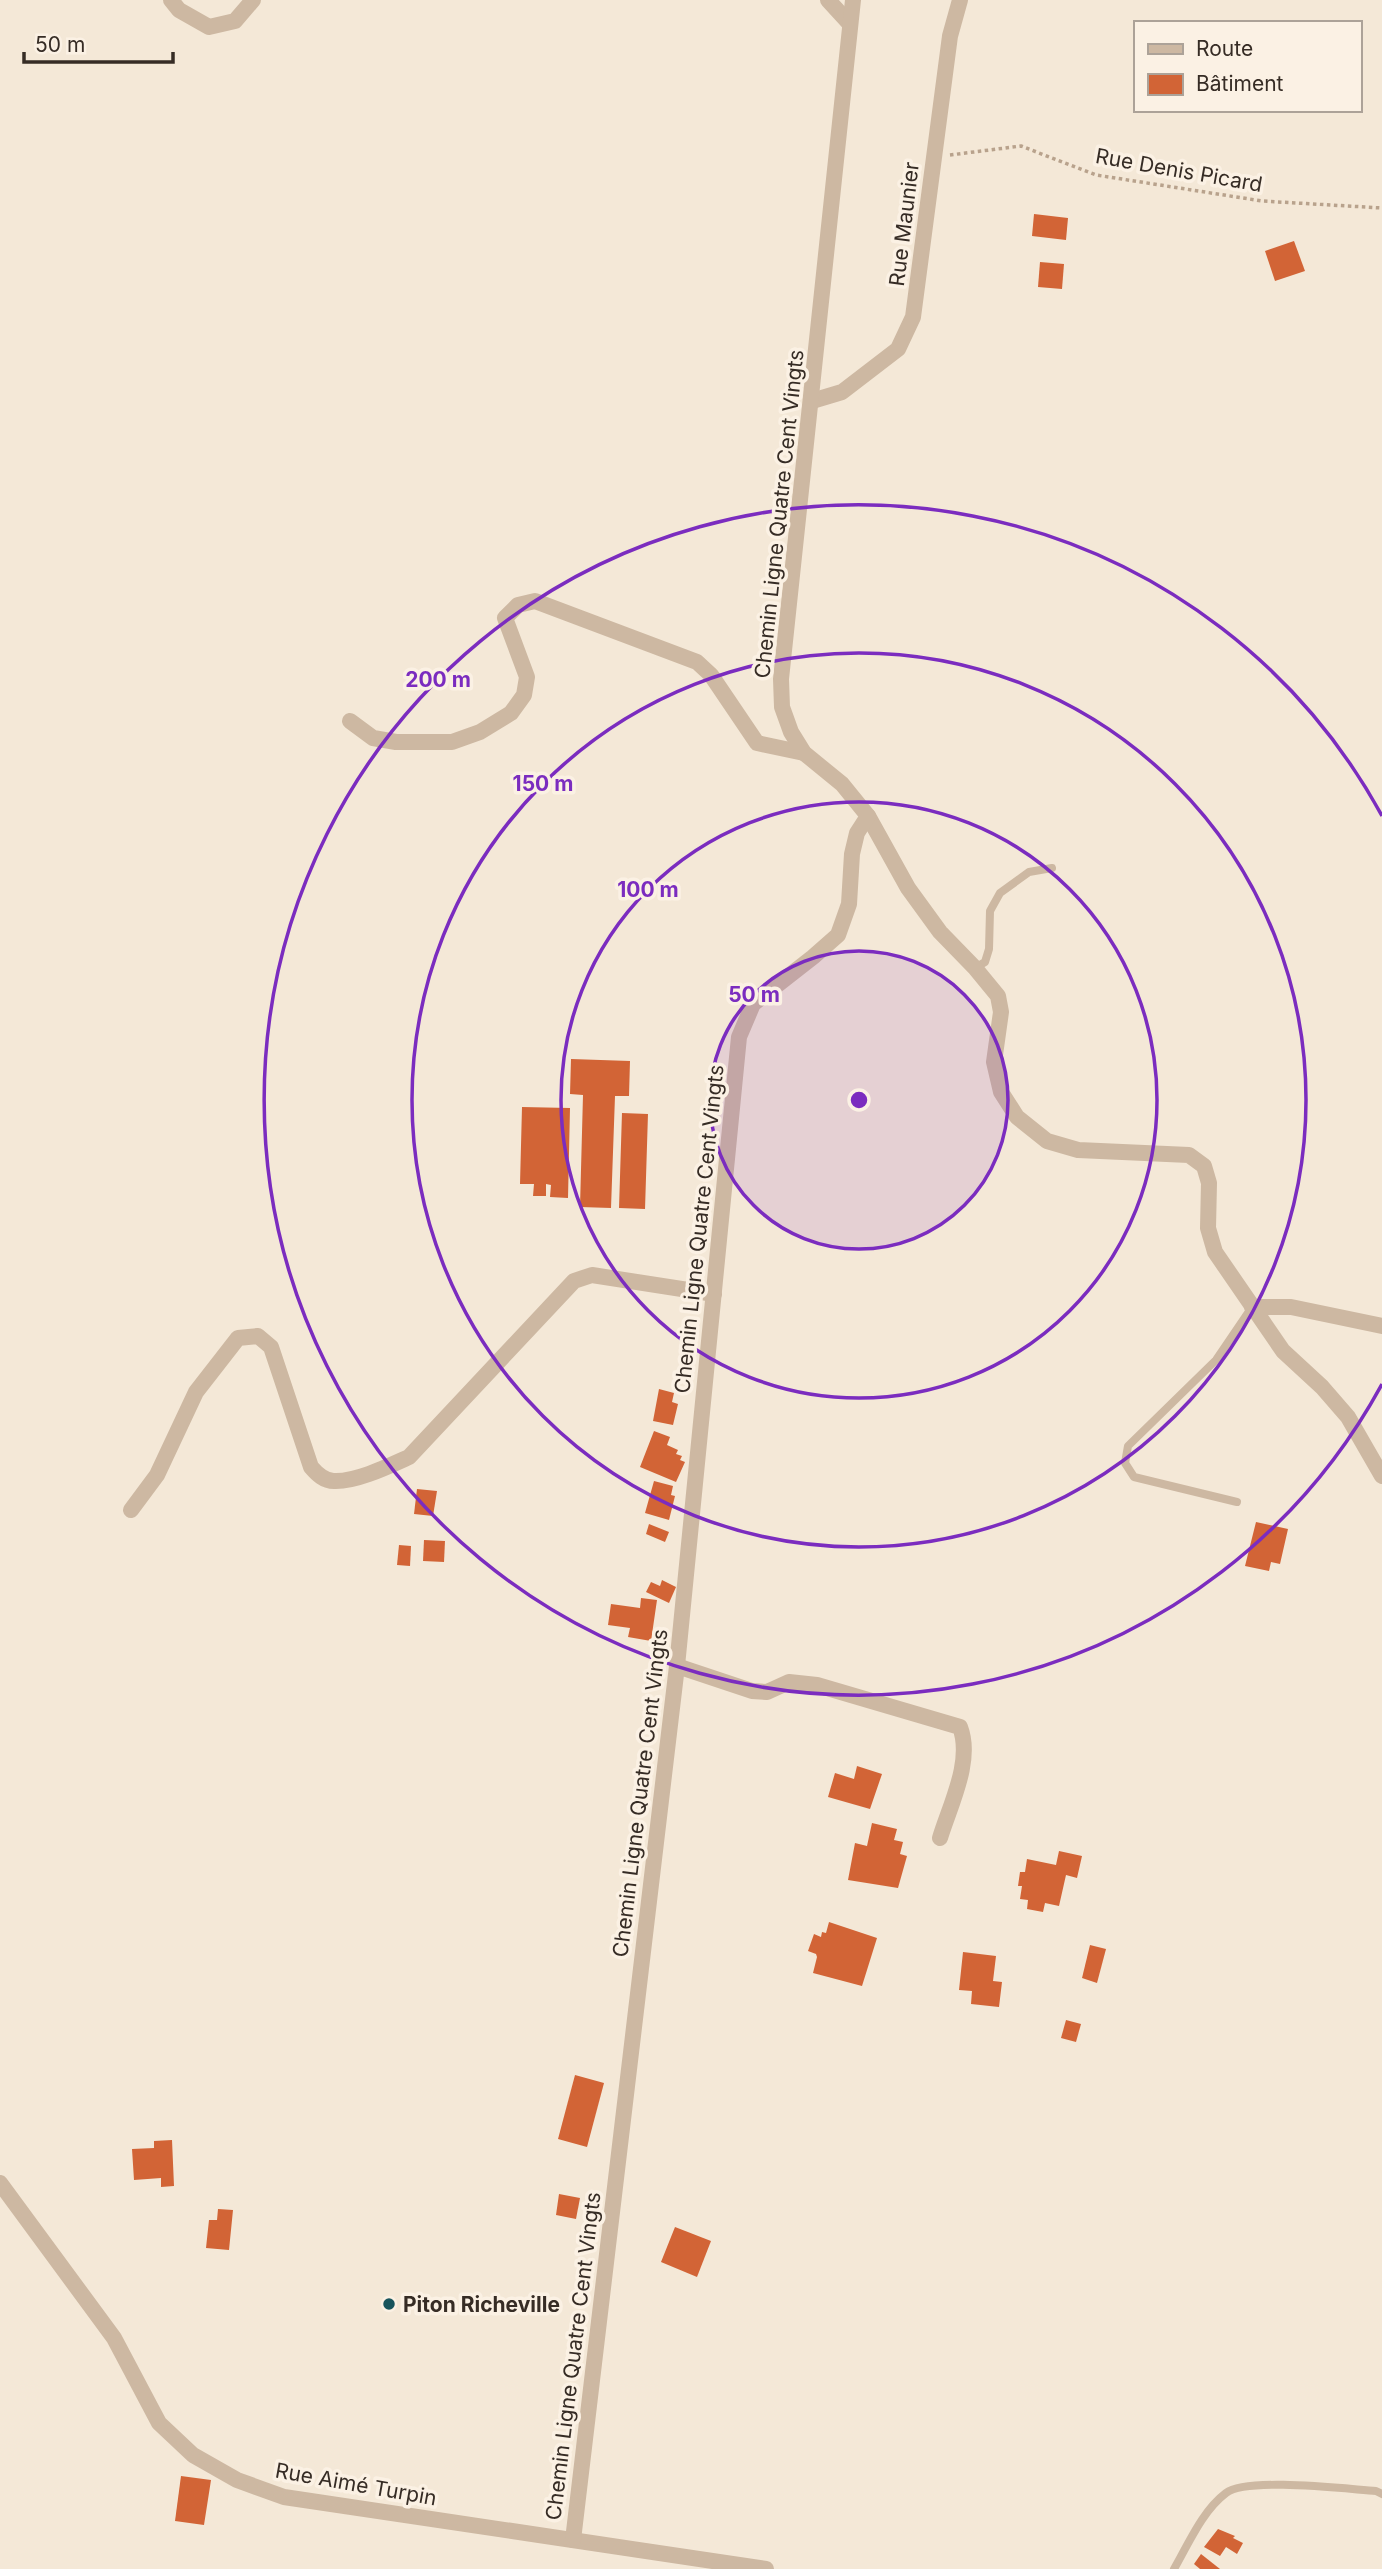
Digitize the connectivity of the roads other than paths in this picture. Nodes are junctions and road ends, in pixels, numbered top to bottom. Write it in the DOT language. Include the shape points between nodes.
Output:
graph roads {
  1 [pos="171,0"];
  2 [pos="253,0"];
  3 [pos="828,0"];
  4 [pos="853,0"];
  5 [pos="960,0"];
  6 [pos="850,24"];
  7 [pos="812,401"];
  8 [pos="350,721"];
  9 [pos="804,753"];
  10 [pos="868,816"];
  11 [pos="1052,868"];
  12 [pos="975,968"];
  13 [pos="714,1294"];
  14 [pos="1252,1307"];
  15 [pos="1382,1326"];
  16 [pos="1382,1476"];
  17 [pos="1237,1502"];
  18 [pos="131,1510"];
  19 [pos="677,1666"];
  20 [pos="940,1838"];
  21 [pos="0,2183"];
  22 [pos="1382,2494"];
  23 [pos="573,2540"];
  24 [pos="734,2567"];
  25 [pos="766,2569"];
  26 [pos="1174,2569"];
  1 -- 2 [label="street" via="179,10 209,27 235,21"];
  3 -- 6 [label="street"];
  4 -- 6 [label="street, Chemin Ligne Quatre Cent Vingts"];
  5 -- 7 [label="street, Rue Maunier" via="950,36 913,317 898,349 842,392"];
  6 -- 7 [label="street, Chemin Ligne Quatre Cent Vingts"];
  7 -- 9 [label="street, Chemin Ligne Quatre Cent Vingts" via="781,678 782,707"];
  8 -- 9 [label="street" via="373,738 452,741 480,732 511,713 524,695 527,677 505,618 518,605 535,601 697,662 757,743"];
  9 -- 10 [label="street, Chemin Ligne Quatre Cent Vingts" via="842,784"];
  10 -- 12 [label="street" via="908,888 940,932"];
  10 -- 13 [label="street, Chemin Ligne Quatre Cent Vingts" via="857,833 849,904 838,935 753,1004 739,1037"];
  11 -- 12 [label="lane" via="1029,872 1000,893 990,911 985,962"];
  12 -- 14 [label="street" via="998,996 1001,1012 995,1062 1001,1092 1017,1117 1047,1141 1079,1150 1189,1155 1204,1166 1209,1183 1208,1228 1215,1252"];
  13 -- 18 [label="street" via="592,1275 574,1280 409,1457 373,1473 333,1482 311,1467 271,1346 258,1336 238,1338 196,1392 157,1475"];
  13 -- 19 [label="street, Chemin Ligne Quatre Cent Vingts"];
  14 -- 15 [label="street" via="1291,1307"];
  14 -- 16 [label="street" via="1283,1351 1348,1418"];
  14 -- 17 [label="lane" via="1216,1360 1129,1446 1125,1464 1134,1477"];
  19 -- 20 [label="street" via="752,1691 767,1692 789,1682 817,1685 960,1727 965,1739 963,1764"];
  19 -- 23 [label="street, Chemin Ligne Quatre Cent Vingts"];
  21 -- 23 [label="street, Rue Aimé Turpin" via="114,2338 159,2423 193,2455 237,2480 285,2497"];
  22 -- 26 [label="lane" via="1261,2485 1227,2492 1207,2514"];
  23 -- 24 [label="street, Rue Aimé Turpin"];
  24 -- 25 [label="street, Rue Aimé Turpin"];
}
